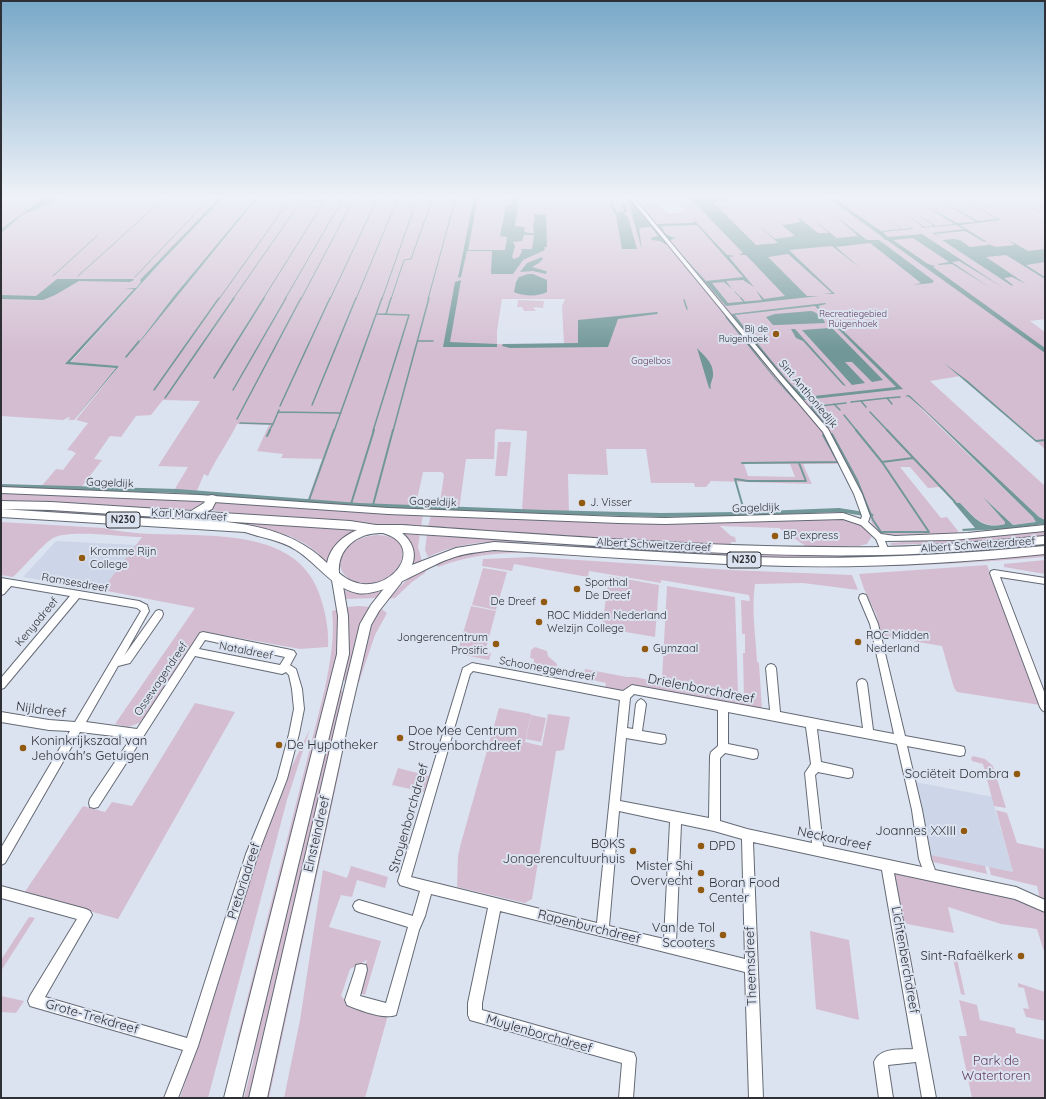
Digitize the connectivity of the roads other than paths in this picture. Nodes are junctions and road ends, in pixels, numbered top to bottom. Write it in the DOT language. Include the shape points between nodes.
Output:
graph roads {
  1 [pos="673,248"];
  2 [pos="1,490"];
  3 [pos="210,502"];
  4 [pos="1,505"];
  5 [pos="1,513"];
  6 [pos="192,516"];
  7 [pos="217,517"];
  8 [pos="864,523"];
  9 [pos="1045,528"];
  10 [pos="380,529"];
  11 [pos="879,537"];
  12 [pos="1045,540"];
  13 [pos="1045,550"];
  14 [pos="885,551"];
  15 [pos="335,578"];
  16 [pos="399,578"];
  17 [pos="1,581"];
  18 [pos="1045,581"];
  19 [pos="10,582"];
  20 [pos="1,592"];
  21 [pos="77,594"];
  22 [pos="863,598"];
  23 [pos="159,614"];
  24 [pos="203,636"];
  25 [pos="193,652"];
  26 [pos="115,662"];
  27 [pos="285,667"];
  28 [pos="772,668"];
  29 [pos="466,671"];
  30 [pos="862,683"];
  31 [pos="1,685"];
  32 [pos="625,696"];
  33 [pos="641,704"];
  34 [pos="723,706"];
  35 [pos="1045,707"];
  36 [pos="774,716"];
  37 [pos="1,717"];
  38 [pos="811,723"];
  39 [pos="78,728"];
  40 [pos="622,732"];
  41 [pos="138,734"];
  42 [pos="637,734"];
  43 [pos="870,734"];
  44 [pos="661,738"];
  45 [pos="901,739"];
  46 [pos="723,748"];
  47 [pos="960,751"];
  48 [pos="753,754"];
  49 [pos="816,766"];
  50 [pos="848,772"];
  51 [pos="94,803"];
  52 [pos="614,805"];
  53 [pos="676,818"];
  54 [pos="714,825"];
  55 [pos="747,835"];
  56 [pos="818,849"];
  57 [pos="1,859"];
  58 [pos="887,865"];
  59 [pos="931,874"];
  60 [pos="427,887"];
  61 [pos="1,892"];
  62 [pos="495,903"];
  63 [pos="359,906"];
  64 [pos="1045,906"];
  65 [pos="416,923"];
  66 [pos="602,931"];
  67 [pos="670,946"];
  68 [pos="751,967"];
  69 [pos="361,970"];
  70 [pos="191,1046"];
  71 [pos="921,1055"];
  72 [pos="171,1098"];
  73 [pos="233,1098"];
  74 [pos="258,1098"];
  75 [pos="626,1098"];
  76 [pos="756,1098"];
  77 [pos="886,1098"];
  78 [pos="929,1098"];
  1 -- 8 [label="street, Sint Anthoniedijk" via="826,431 858,494 866,516"];
  2 -- 3 [label="street, Gageldijk"];
  3 -- 6 [label="highway"];
  3 -- 7 [label="highway" via="210,512"];
  3 -- 8 [label="street, Gageldijk" via="665,521 833,515"];
  4 -- 6 [label="highway, Karl Marxdreef / N230"];
  5 -- 15 [label="highway, Karl Marxdreef / N230" via="245,528 283,537 300,546"];
  6 -- 7 [label="highway, Karl Marxdreef / N230"];
  7 -- 10 [label="highway, Karl Marxdreef / N230"];
  8 -- 11 [label="street"];
  9 -- 11 [label="street" via="957,536"];
  10 -- 14 [label="highway, Albert Schweitzerdreef / N230" via="635,545 755,550"];
  10 -- 15 [label="highway, N230" via="353,536 339,548 333,559"];
  10 -- 16 [label="highway, N230" via="400,537 407,546 409,559"];
  11 -- 14 [label="street"];
  12 -- 14 [label="highway, Albert Schweitzerdreef / N230"];
  13 -- 16 [label="highway, Albert Schweitzerdreef / N230" via="890,561 816,562 755,561 494,546 468,548 446,554"];
  15 -- 16 [label="highway, N230" via="353,587 365,589 381,586"];
  15 -- 73 [label="main road, Einsteindreef" via="343,616 344,654"];
  16 -- 74 [label="main road, Einsteindreef" via="375,608 365,630"];
  17 -- 19 [label="street, Ramsesdreef"];
  18 -- 35 [label="street" via="994,573"];
  19 -- 20 [label="street"];
  19 -- 21 [label="street, Ramsesdreef"];
  21 -- 26 [label="street, Ramsesdreef" via="144,608 145,611"];
  21 -- 31 [label="street, Kenyadreef"];
  22 -- 45 [label="street" via="874,624"];
  23 -- 26 [label="street" via="127,660"];
  24 -- 25 [label="street, Ossewagendreef"];
  24 -- 27 [label="street, Nataldreef" via="292,654"];
  25 -- 27 [label="street, Nataldreef" via="282,670"];
  25 -- 41 [label="street, Ossewagendreef"];
  26 -- 39 [label="street"];
  27 -- 70 [label="street, Pretoriadreef" via="293,672 298,689 299,709 294,734 282,778 252,854"];
  28 -- 36 [label="street"];
  29 -- 32 [label="street, Schooneggendreef" via="472,668"];
  29 -- 60 [label="street, Stroyenborchdreef" via="404,881"];
  30 -- 43 [label="street"];
  32 -- 34 [label="street, Drielenborchdreef" via="632,689"];
  32 -- 40 [label="street"];
  33 -- 42 [label="street"];
  34 -- 36 [label="street, Drielenborchdreef"];
  34 -- 46 [label="street"];
  36 -- 38 [label="street, Drielenborchdreef"];
  37 -- 39 [label="street, Nijldreef"];
  38 -- 43 [label="street, Drielenborchdreef"];
  38 -- 49 [label="street"];
  39 -- 41 [label="street, Ossewagendreef"];
  39 -- 57 [label="street"];
  40 -- 42 [label="street"];
  40 -- 52 [label="street"];
  41 -- 51 [label="street, Ossewagendreef"];
  42 -- 44 [label="street"];
  43 -- 45 [label="street, Drielenborchdreef"];
  45 -- 47 [label="street, Drielenborchdreef"];
  45 -- 59 [label="street" via="917,810 924,859"];
  46 -- 48 [label="street"];
  46 -- 54 [label="street" via="715,756"];
  49 -- 50 [label="street"];
  49 -- 56 [label="street" via="810,773"];
  52 -- 53 [label="street, Neckardreef"];
  52 -- 66 [label="street"];
  53 -- 54 [label="street, Neckardreef"];
  53 -- 67 [label="street"];
  54 -- 55 [label="street, Neckardreef"];
  55 -- 56 [label="street, Neckardreef"];
  55 -- 68 [label="street, Theemsdreef"];
  56 -- 58 [label="street, Neckardreef"];
  58 -- 59 [label="street, Neckardreef"];
  58 -- 71 [label="street, Lichtenberchdreef"];
  59 -- 64 [label="street, Neckardreef" via="1016,893"];
  60 -- 62 [label="street, Rapenburchdreef"];
  60 -- 65 [label="street"];
  61 -- 70 [label="street, Grote-Trekdreef" via="86,915 35,1001"];
  62 -- 66 [label="street, Rapenburchdreef"];
  62 -- 75 [label="street, Muylenborchdreef" via="475,1003 475,1016 628,1058"];
  63 -- 65 [label="street"];
  65 -- 69 [label="street" via="391,1010 352,1000"];
  66 -- 67 [label="street, Rapenburchdreef"];
  67 -- 68 [label="street, Rapenburchdreef"];
  68 -- 76 [label="street, Theemsdreef"];
  70 -- 72 [label="street, Pretoriadreef"];
  71 -- 77 [label="street" via="886,1058 881,1062"];
  71 -- 78 [label="street, Lichtenberchdreef"];
}
